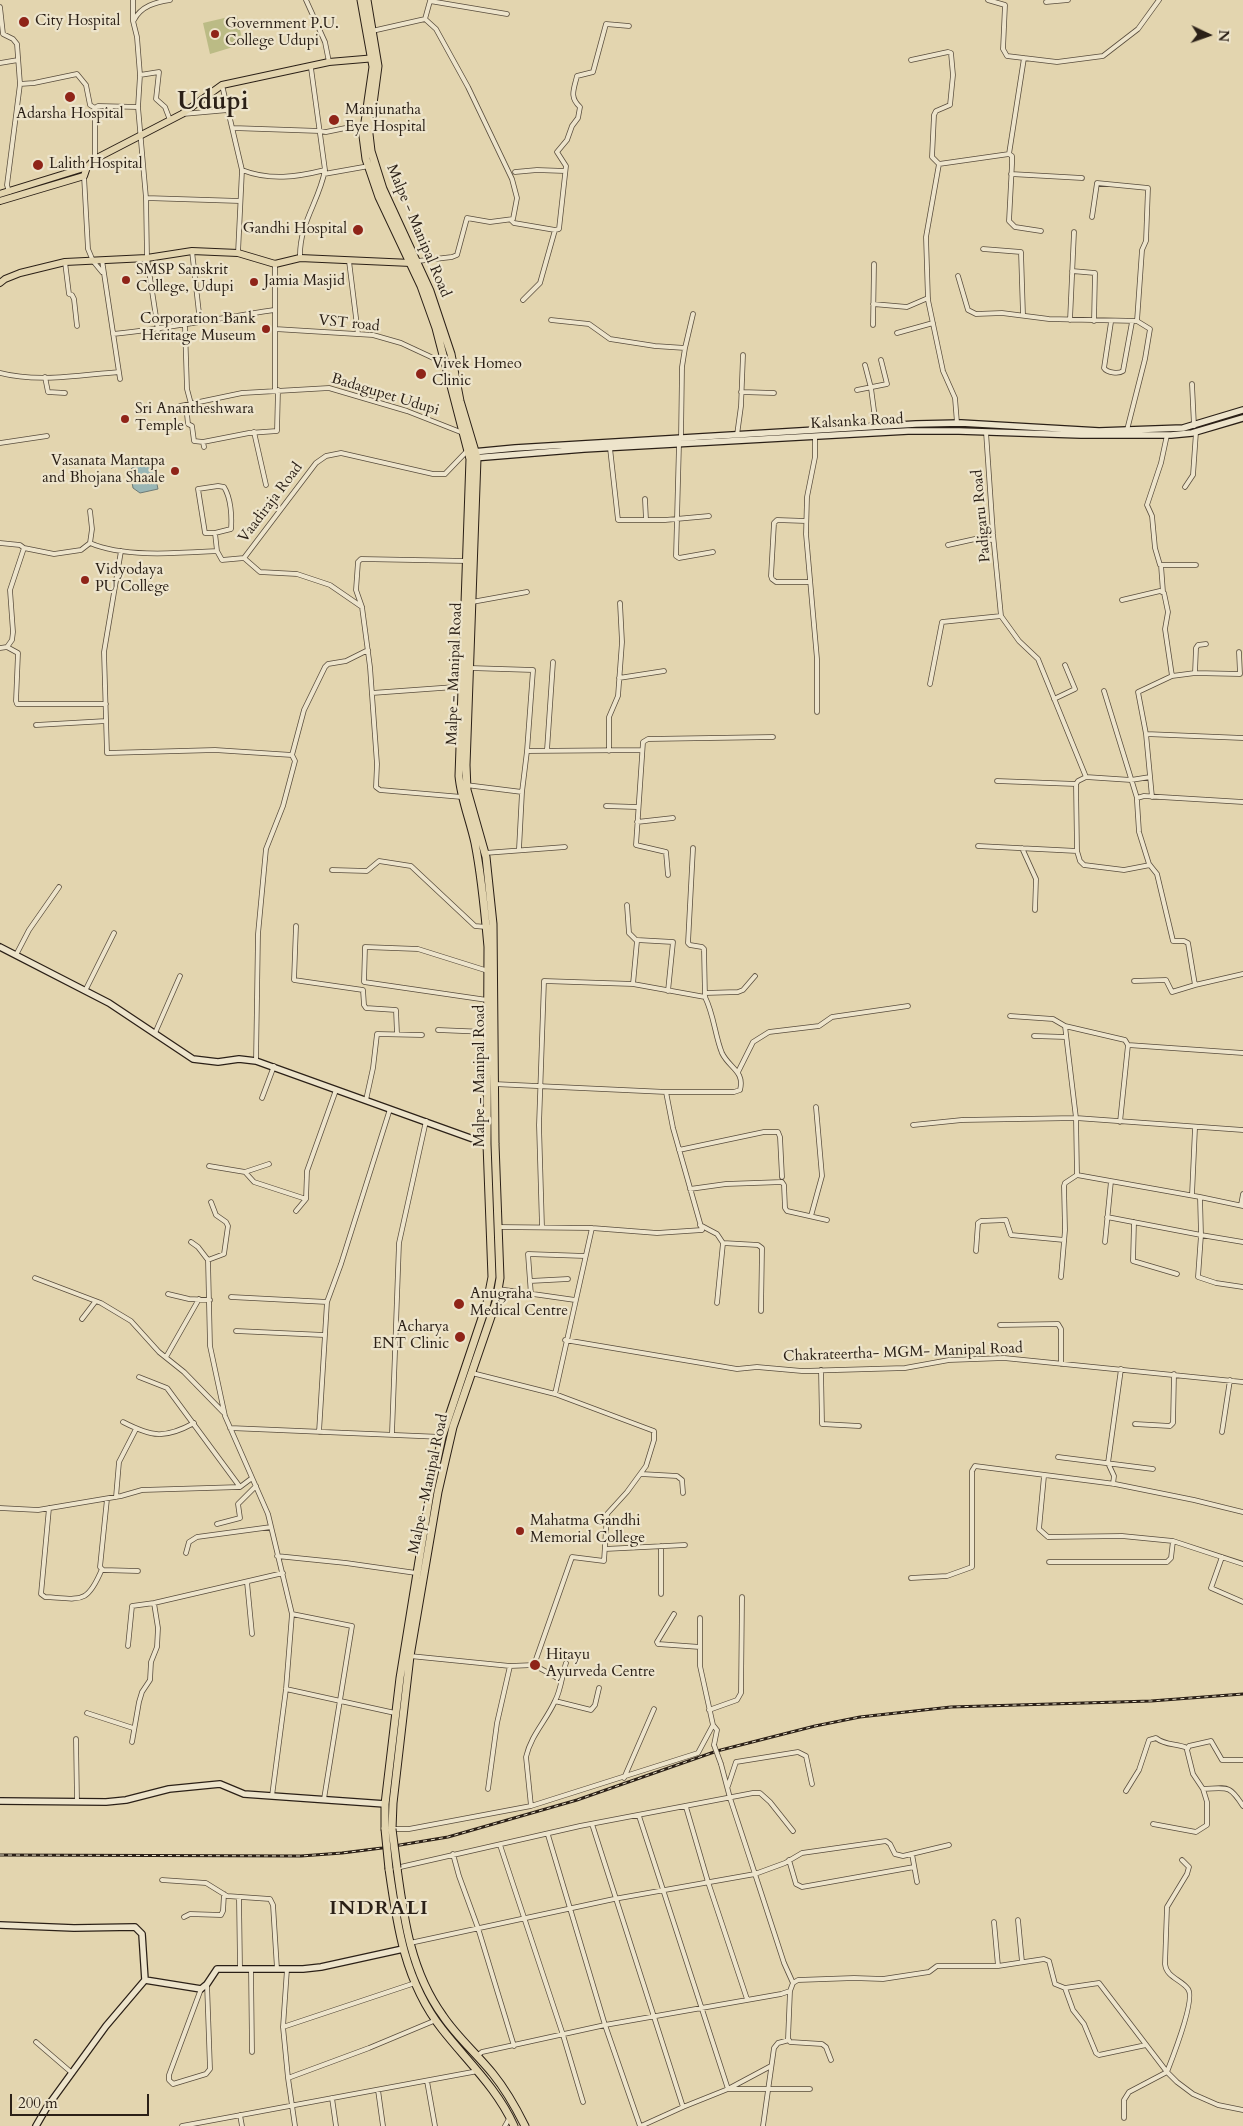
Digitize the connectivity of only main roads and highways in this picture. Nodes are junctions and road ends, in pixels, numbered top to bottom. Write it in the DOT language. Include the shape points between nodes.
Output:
graph roads {
  1 [pos="361,0"];
  2 [pos="366,0"];
  3 [pos="375,58"];
  4 [pos="87,167"];
  5 [pos="0,194"];
  6 [pos="0,201"];
  7 [pos="414,262"];
  8 [pos="0,283"];
  9 [pos="472,454"];
  10 [pos="463,785"];
  11 [pos="488,1207"];
  12 [pos="496,1207"];
  13 [pos="388,1829"];
  14 [pos="393,1868"];
  15 [pos="428,2001"];
  16 [pos="514,2126"];
  17 [pos="525,2126"];
  1 -- 3 [label="highway, Malpe - Manipal Road"];
  2 -- 3 [label="highway, Malpe - Manipal Road"];
  3 -- 4 [label="main road" via="329,62 222,85 182,114 95,159"];
  3 -- 7 [label="highway, Malpe - Manipal Road" via="378,73 367,123 371,165"];
  4 -- 5 [label="main road"];
  4 -- 6 [label="main road" via="84,176"];
  7 -- 8 [label="main road" via="300,258 275,264 238,253 192,251 147,258 65,262"];
  7 -- 9 [label="highway, Malpe - Manipal Road" via="447,364 456,410"];
  7 -- 9 [label="highway, Malpe - Manipal Road" via="430,291 451,354"];
  9 -- 10 [label="highway, Malpe - Manipal Road"];
  9 -- 10 [label="highway, Malpe - Manipal Road" via="472,602"];
  10 -- 11 [label="highway, Malpe - Manipal Road" via="462,798 475,842 486,927"];
  10 -- 12 [label="highway, Malpe - Manipal Road" via="485,853 493,924"];
  11 -- 12 [label="highway"];
  11 -- 13 [label="highway, Malpe - Manipal Road" via="493,1262 490,1290 442,1437 420,1548 395,1713 385,1804"];
  12 -- 13 [label="highway, Malpe - Manipal Road" via="500,1262 498,1289 448,1448 410,1656"];
  13 -- 14 [label="highway, Malpe - Manipal Road, bridge"];
  14 -- 15 [label="highway, Malpe - Manipal Road" via="409,1943"];
  14 -- 15 [label="highway" via="396,1921 403,1949 415,1983"];
  15 -- 16 [label="highway" via="436,2020 478,2071"];
  15 -- 17 [label="highway, Malpe - Manipal Road" via="506,2092"];
}
